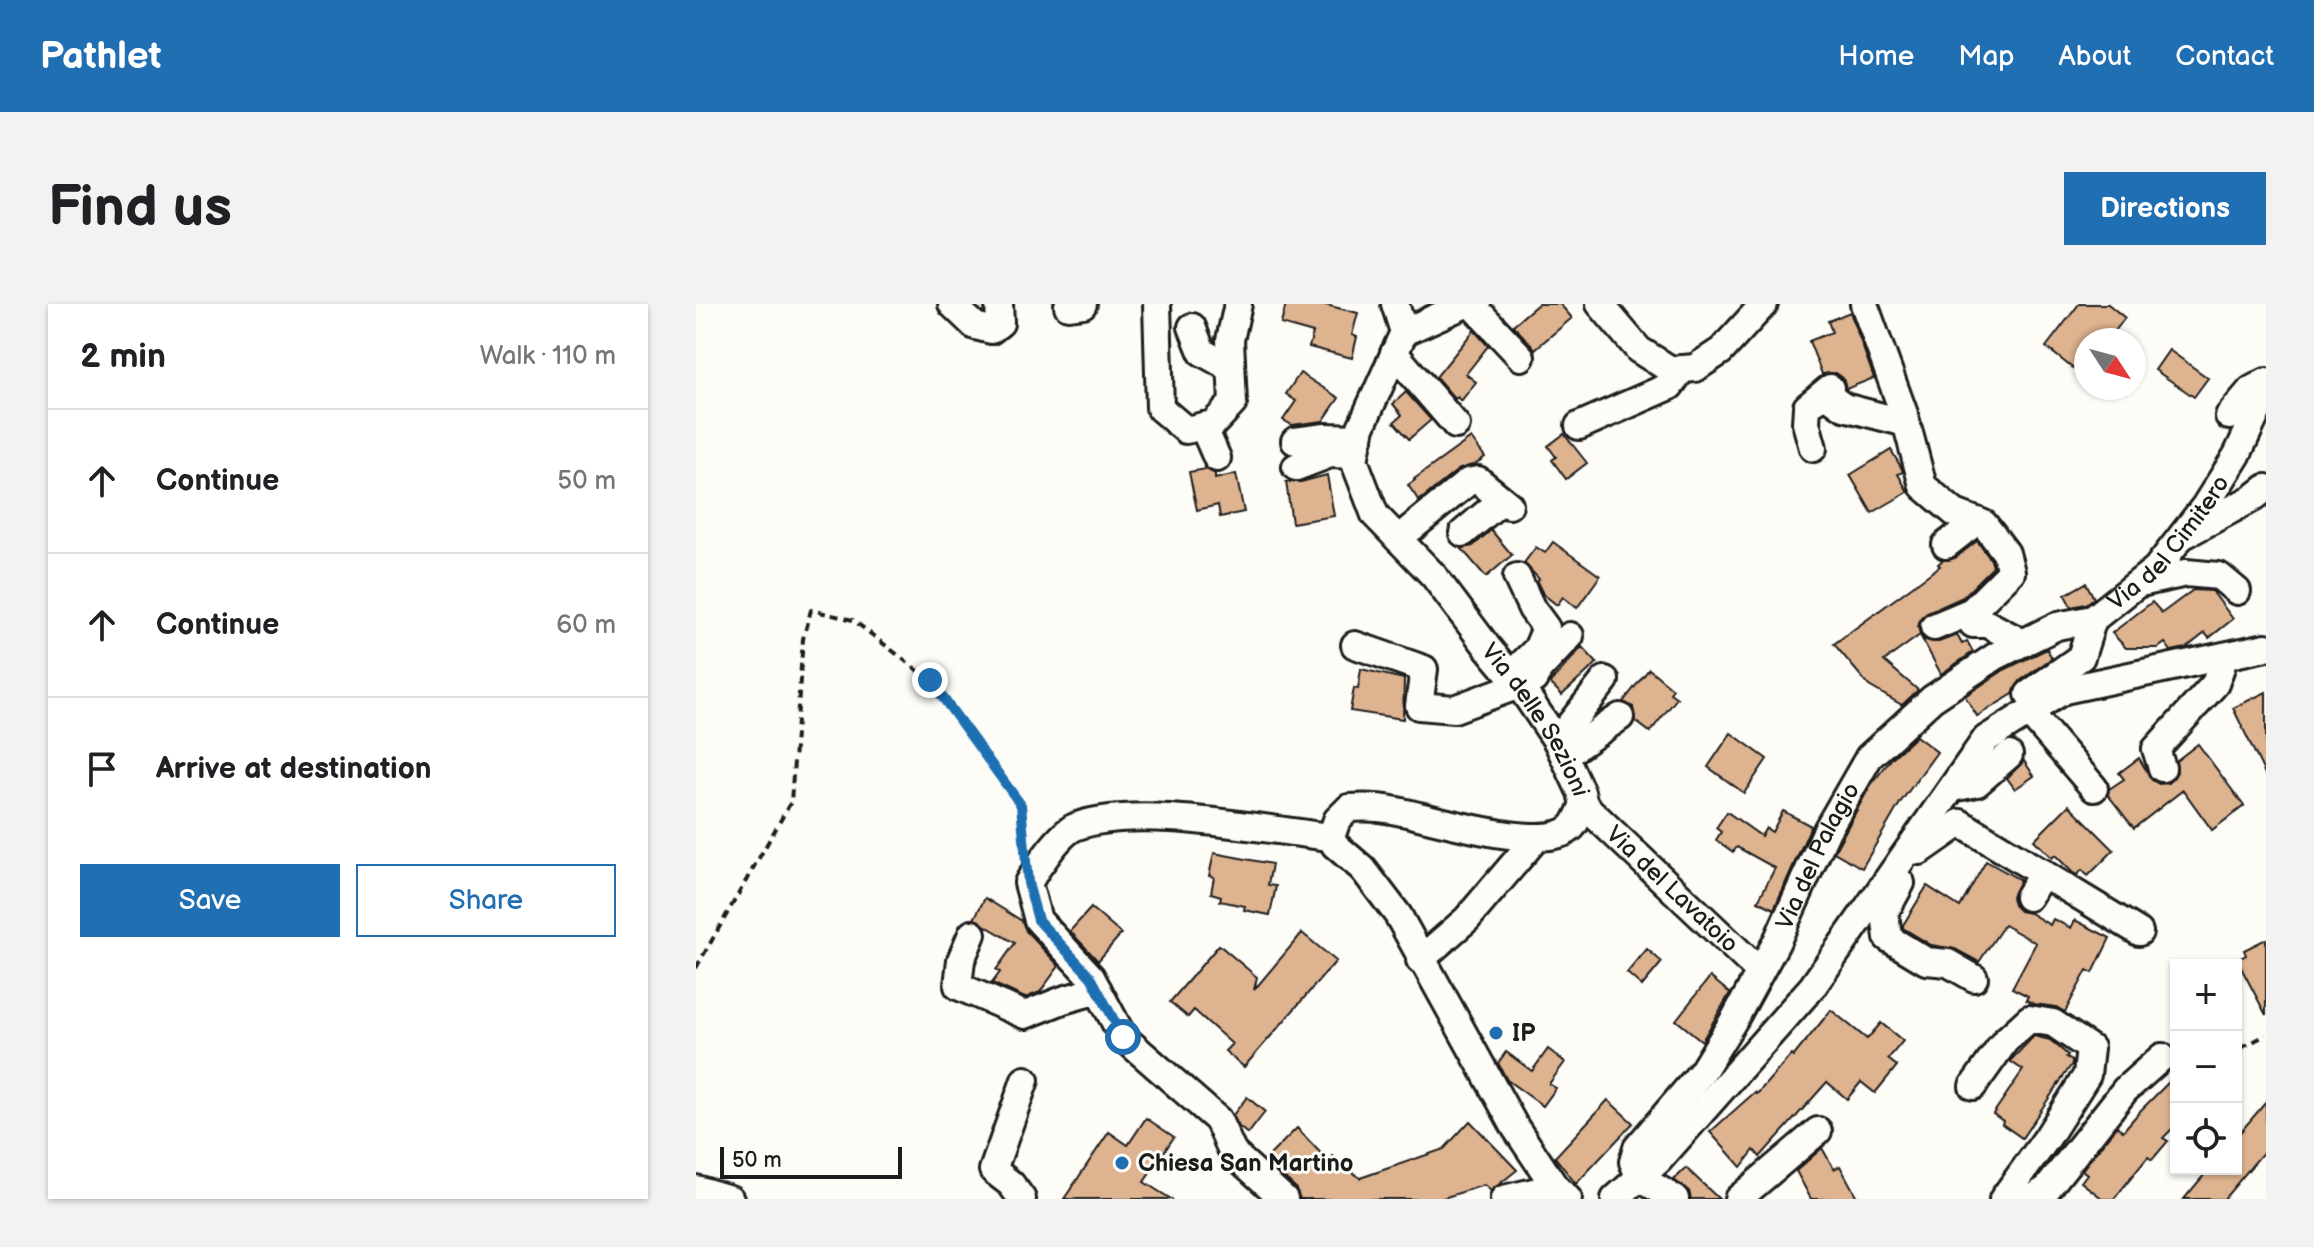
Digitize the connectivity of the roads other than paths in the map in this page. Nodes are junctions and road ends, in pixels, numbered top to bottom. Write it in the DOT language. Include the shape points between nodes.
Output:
graph roads {
  1 [pos="952,304"];
  2 [pos="999,304"];
  3 [pos="1157,304"];
  4 [pos="1238,304"];
  5 [pos="1395,304"];
  6 [pos="1469,304"];
  7 [pos="1600,304"];
  8 [pos="1764,304"];
  9 [pos="1864,304"];
  10 [pos="1192,327"];
  11 [pos="1399,342"];
  12 [pos="1521,357"];
  13 [pos="1231,368"];
  14 [pos="1682,369"];
  15 [pos="2266,382"];
  16 [pos="2266,393"];
  17 [pos="2229,416"];
  18 [pos="1906,423"];
  19 [pos="1447,424"];
  20 [pos="1203,426"];
  21 [pos="1579,426"];
  22 [pos="1295,441"];
  23 [pos="1357,446"];
  24 [pos="1813,448"];
  25 [pos="1217,458"];
  26 [pos="1296,467"];
  27 [pos="2266,488"];
  28 [pos="1977,521"];
  29 [pos="1463,533"];
  30 [pos="2182,536"];
  31 [pos="1398,539"];
  32 [pos="1946,545"];
  33 [pos="1517,577"];
  34 [pos="2137,584"];
  35 [pos="2237,591"];
  36 [pos="1972,611"];
  37 [pos="2093,619"];
  38 [pos="1934,627"];
  39 [pos="1570,636"];
  40 [pos="2023,643"];
  41 [pos="1355,645"];
  42 [pos="2266,647"];
  43 [pos="2225,656"];
  44 [pos="1605,680"];
  45 [pos="1517,685"];
  46 [pos="2029,712"];
  47 [pos="1620,717"];
  48 [pos="1986,739"];
  49 [pos="1561,748"];
  50 [pos="2009,755"];
  51 [pos="2162,768"];
  52 [pos="1952,788"];
  53 [pos="2094,788"];
  54 [pos="1584,805"];
  55 [pos="1331,837"];
  56 [pos="1536,838"];
  57 [pos="1904,855"];
  58 [pos="2043,873"];
  59 [pos="2028,897"];
  60 [pos="2139,932"];
  61 [pos="972,934"];
  62 [pos="1420,960"];
  63 [pos="1759,971"];
  64 [pos="1974,978"];
  65 [pos="1098,990"];
  66 [pos="2162,1057"];
  67 [pos="1025,1080"];
  68 [pos="1973,1086"];
  69 [pos="1818,1131"];
  70 [pos="1787,1184"];
  71 [pos="1643,1187"];
  72 [pos="696,1189"];
  73 [pos="1748,1191"];
  74 [pos="1561,1193"];
  75 [pos="730,1199"];
  76 [pos="1022,1199"];
  77 [pos="1284,1199"];
  78 [pos="1504,1199"];
  79 [pos="1615,1199"];
  80 [pos="1675,1199"];
  81 [pos="2003,1199"];
  82 [pos="2031,1199"];
  1 -- 2 [label="street" via="975,326 991,330 1000,323"];
  3 -- 20 [label="street" via="1160,408 1186,430"];
  4 -- 13 [label="street" via="1230,340"];
  5 -- 11 [label="street"];
  6 -- 11 [label="street"];
  6 -- 12 [label="street"];
  7 -- 14 [label="street" via="1639,350 1671,370"];
  8 -- 14 [label="street" via="1721,351 1695,368"];
  9 -- 18 [label="street"];
  10 -- 13 [label="street" via="1202,352"];
  11 -- 19 [label="street"];
  11 -- 23 [label="street"];
  13 -- 20 [label="street" via="1233,403 1213,424"];
  14 -- 21 [label="street" via="1670,386"];
  15 -- 17 [label="street" via="2251,390"];
  16 -- 30 [label="street, Via del Cimitero" via="2237,455"];
  18 -- 24 [label="street" via="1844,407 1828,391 1807,407"];
  18 -- 28 [label="street" via="1915,494"];
  20 -- 25 [label="street"];
  22 -- 23 [label="street" via="1326,437"];
  23 -- 26 [label="street"];
  23 -- 31 [label="street, Via delle Sezioni" via="1354,460 1375,515"];
  27 -- 30 [label="street"];
  28 -- 32 [label="street"];
  28 -- 36 [label="street" via="2006,553 2011,572"];
  29 -- 31 [label="street" via="1506,502 1478,480 1468,482"];
  30 -- 34 [label="street, Via del Cimitero"];
  31 -- 45 [label="street, Via delle Sezioni" via="1434,576"];
  33 -- 45 [label="street" via="1546,628"];
  34 -- 35 [label="street" via="2186,573 2219,576"];
  34 -- 37 [label="street, Via del Cimitero"];
  36 -- 38 [label="street"];
  36 -- 40 [label="street" via="1973,624 1987,624"];
  37 -- 40 [label="street, Via del Palagio" via="2057,626"];
  37 -- 48 [label="street, Via del Cimitero" via="2081,657 2032,691 1994,724"];
  39 -- 45 [label="street" via="1529,688"];
  40 -- 63 [label="street, Via del Palagio" via="1932,699 1869,757"];
  41 -- 45 [label="street" via="1424,669 1419,706 1454,709"];
  42 -- 43 [label="street"];
  43 -- 46 [label="street" via="2064,690"];
  43 -- 51 [label="street" via="2215,684 2156,749"];
  44 -- 49 [label="street"];
  45 -- 49 [label="street, Via delle Sezioni"];
  46 -- 48 [label="street"];
  46 -- 53 [label="street"];
  47 -- 49 [label="street"];
  48 -- 52 [label="street"];
  49 -- 54 [label="street, Via delle Sezioni"];
  50 -- 52 [label="street" via="1977,783"];
  52 -- 57 [label="street"];
  54 -- 56 [label="street, Via delle Sezioni" via="1572,828"];
  54 -- 63 [label="street, Via del Lavatoio"];
  55 -- 56 [label="street, Via delle Sezioni" via="1349,808 1370,806"];
  55 -- 62 [label="street" via="1398,915"];
  55 -- 65 [label="street" via="1119,816 1072,828 1028,883 1038,920"];
  56 -- 62 [label="street" via="1467,919"];
  57 -- 58 [label="street" via="1920,851 1960,823"];
  57 -- 64 [label="street" via="1906,874 1885,912 1888,938 1926,961 1948,963"];
  57 -- 71 [label="street" via="1813,986"];
  58 -- 59 [label="street"];
  58 -- 60 [label="street" via="2071,904"];
  61 -- 65 [label="street" via="958,986 972,994 1025,1015"];
  62 -- 74 [label="street" via="1515,1127"];
  63 -- 71 [label="street, Via del Palagio" via="1702,1072 1637,1148 1633,1162"];
  65 -- 77 [label="street" via="1123,1037 1218,1120 1233,1153"];
  66 -- 82 [label="street" via="2125,1090 2047,1189"];
  67 -- 76 [label="street" via="993,1170"];
  68 -- 81 [label="street" via="2005,1041 2029,1019 2053,1023 2090,1048 2087,1075"];
  69 -- 73 [label="street"];
  70 -- 73 [label="street"];
  71 -- 79 [label="street"];
  71 -- 80 [label="street"];
  72 -- 75 [label="street"];
  74 -- 78 [label="street"];
}
